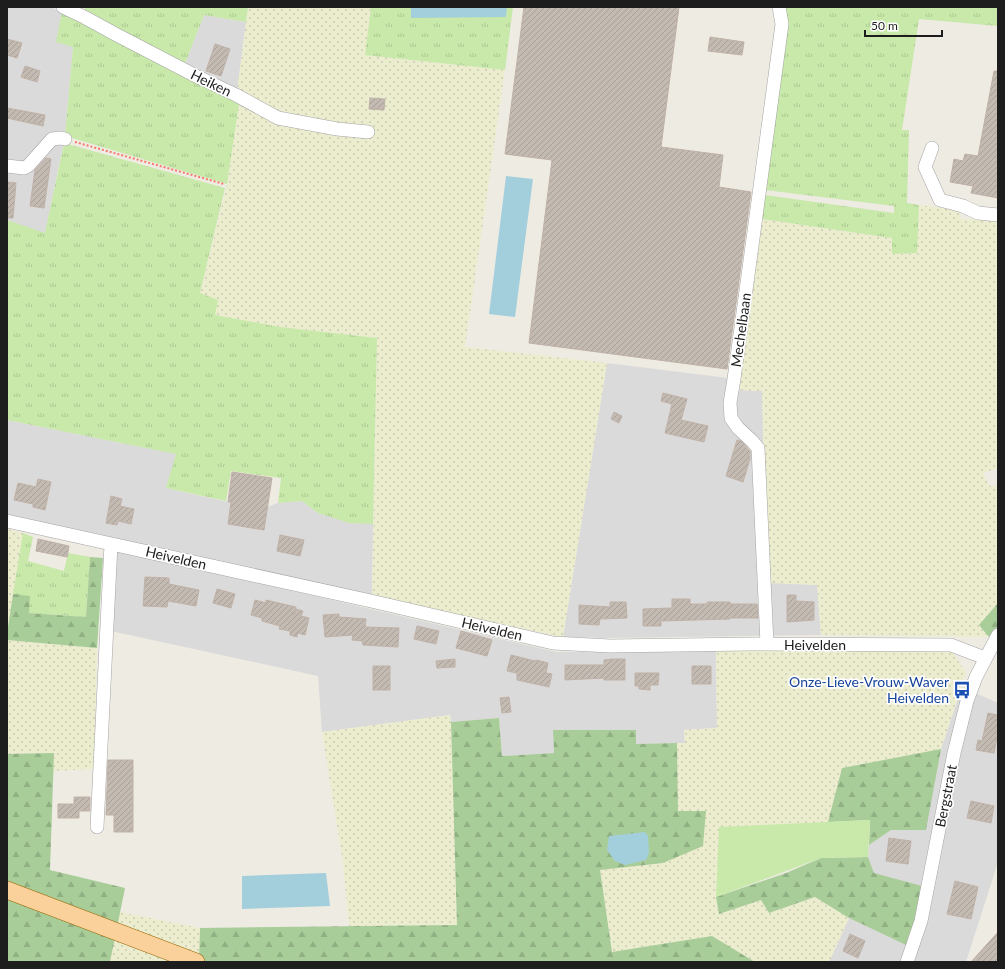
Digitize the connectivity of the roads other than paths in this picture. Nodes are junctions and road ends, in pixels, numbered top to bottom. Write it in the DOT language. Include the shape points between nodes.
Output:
graph roads {
  1 [pos="63,7"];
  2 [pos="779,7"];
  3 [pos="368,132"];
  4 [pos="65,139"];
  5 [pos="932,148"];
  6 [pos="7,166"];
  7 [pos="998,215"];
  8 [pos="7,521"];
  9 [pos="111,544"];
  10 [pos="998,635"];
  11 [pos="767,644"];
  12 [pos="985,658"];
  13 [pos="97,827"];
  14 [pos="7,890"];
  15 [pos="196,962"];
  16 [pos="907,962"];
  1 -- 3 [label="street, Heiken" via="278,118"];
  2 -- 11 [label="street, Mechelbaan" via="782,24 730,403 731,418 758,448"];
  4 -- 6 [label="street" via="52,139 24,168"];
  5 -- 7 [label="street" via="925,167 940,200 978,213"];
  8 -- 9 [label="street, Heivelden"];
  9 -- 11 [label="street, Heivelden" via="553,643 610,646"];
  9 -- 13 [label="street"];
  10 -- 12 [label="street, Bergstraat"];
  11 -- 12 [label="street, Heivelden" via="951,645"];
  12 -- 16 [label="street, Bergstraat" via="967,701 954,753 921,921"];
  14 -- 15 [label="main road"];
}
